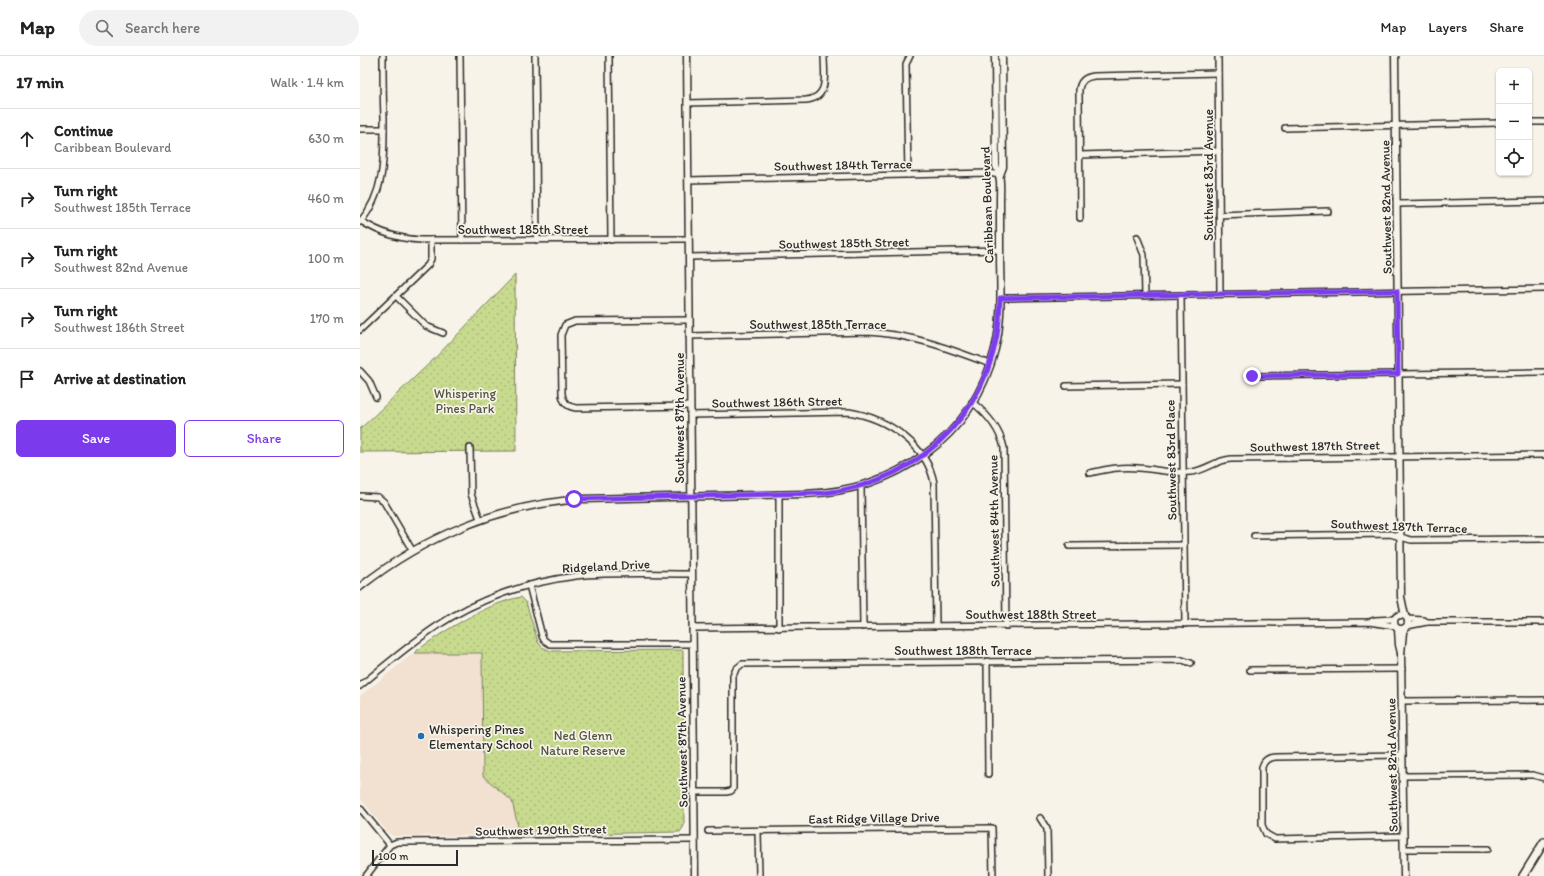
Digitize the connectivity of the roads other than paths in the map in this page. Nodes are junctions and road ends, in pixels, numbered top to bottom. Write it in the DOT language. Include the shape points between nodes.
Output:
graph roads {
  1 [pos="383,56"];
  2 [pos="460,56"];
  3 [pos="535,56"];
  4 [pos="609,56"];
  5 [pos="686,56"];
  6 [pos="824,56"];
  7 [pos="910,56"];
  8 [pos="995,56"];
  9 [pos="1002,56"];
  10 [pos="1218,56"];
  11 [pos="1395,56"];
  12 [pos="1218,73"];
  13 [pos="687,102"];
  14 [pos="1532,122"];
  15 [pos="1544,122"];
  16 [pos="1496,123"];
  17 [pos="1396,126"];
  18 [pos="1285,128"];
  19 [pos="360,129"];
  20 [pos="384,129"];
  21 [pos="1219,152"];
  22 [pos="1080,155"];
  23 [pos="908,175"];
  24 [pos="1000,175"];
  25 [pos="688,180"];
  26 [pos="1544,200"];
  27 [pos="1397,204"];
  28 [pos="1328,211"];
  29 [pos="1219,215"];
  30 [pos="1080,218"];
  31 [pos="361,221"];
  32 [pos="1137,237"];
  33 [pos="688,239"];
  34 [pos="431,240"];
  35 [pos="462,240"];
  36 [pos="537,240"];
  37 [pos="611,240"];
  38 [pos="1000,250"];
  39 [pos="688,257"];
  40 [pos="1544,288"];
  41 [pos="1397,291"];
  42 [pos="1220,294"];
  43 [pos="1181,295"];
  44 [pos="396,296"];
  45 [pos="1145,296"];
  46 [pos="1000,298"];
  47 [pos="689,320"];
  48 [pos="360,330"];
  49 [pos="443,334"];
  50 [pos="689,336"];
  51 [pos="990,364"];
  52 [pos="360,371"];
  53 [pos="1544,372"];
  54 [pos="1398,374"];
  55 [pos="1252,376"];
  56 [pos="1182,384"];
  57 [pos="1066,386"];
  58 [pos="376,397"];
  59 [pos="972,402"];
  60 [pos="690,406"];
  61 [pos="690,415"];
  62 [pos="470,448"];
  63 [pos="1544,455"];
  64 [pos="922,456"];
  65 [pos="1398,456"];
  66 [pos="1182,472"];
  67 [pos="1090,474"];
  68 [pos="861,486"];
  69 [pos="778,494"];
  70 [pos="360,496"];
  71 [pos="691,496"];
  72 [pos="480,519"];
  73 [pos="1254,536"];
  74 [pos="1400,537"];
  75 [pos="1544,539"];
  76 [pos="1184,545"];
  77 [pos="1068,546"];
  78 [pos="412,550"];
  79 [pos="691,574"];
  80 [pos="529,586"];
  81 [pos="360,587"];
  82 [pos="1401,597"];
  83 [pos="1396,617"];
  84 [pos="1406,617"];
  85 [pos="1370,622"];
  86 [pos="1427,622"];
  87 [pos="1544,622"];
  88 [pos="1185,624"];
  89 [pos="936,626"];
  90 [pos="1006,626"];
  91 [pos="862,627"];
  92 [pos="1396,627"];
  93 [pos="1406,627"];
  94 [pos="692,628"];
  95 [pos="779,628"];
  96 [pos="692,644"];
  97 [pos="1402,654"];
  98 [pos="987,661"];
  99 [pos="1191,663"];
  100 [pos="1402,669"];
  101 [pos="1250,670"];
  102 [pos="360,686"];
  103 [pos="1544,700"];
  104 [pos="1402,701"];
  105 [pos="1403,755"];
  106 [pos="988,774"];
  107 [pos="1403,776"];
  108 [pos="1544,778"];
  109 [pos="694,792"];
  110 [pos="360,808"];
  111 [pos="1040,818"];
  112 [pos="708,831"];
  113 [pos="758,831"];
  114 [pos="1404,836"];
  115 [pos="694,840"];
  116 [pos="1544,842"];
  117 [pos="390,845"];
  118 [pos="1404,849"];
  119 [pos="1488,849"];
  120 [pos="366,876"];
  121 [pos="695,876"];
  122 [pos="759,876"];
  123 [pos="992,876"];
  124 [pos="1048,876"];
  125 [pos="1404,876"];
  126 [pos="1523,876"];
  1 -- 20 [label="street"];
  2 -- 35 [label="street"];
  3 -- 36 [label="street"];
  4 -- 37 [label="street"];
  5 -- 13 [label="street, Southwest 87th Avenue"];
  6 -- 13 [label="street" via="824,83 821,94 811,100"];
  7 -- 23 [label="street" via="906,64"];
  8 -- 24 [label="street, Caribbean Boulevard" via="996,166"];
  9 -- 24 [label="street" via="1003,167"];
  10 -- 12 [label="street, Southwest 83rd Avenue"];
  11 -- 17 [label="street, Southwest 82nd Avenue"];
  12 -- 21 [label="street, Southwest 83rd Avenue"];
  12 -- 22 [label="street" via="1094,76 1083,80 1079,90"];
  13 -- 25 [label="street, Southwest 87th Avenue"];
  14 -- 15 [label="street"];
  16 -- 17 [label="street"];
  17 -- 18 [label="street"];
  17 -- 27 [label="street, Southwest 82nd Avenue"];
  19 -- 20 [label="street"];
  20 -- 31 [label="street" via="381,180 373,202"];
  21 -- 22 [label="street"];
  21 -- 29 [label="street, Southwest 83rd Avenue"];
  22 -- 30 [label="street"];
  23 -- 24 [label="street, Southwest 184th Terrace"];
  23 -- 25 [label="street, Southwest 184th Terrace"];
  24 -- 38 [label="street, Caribbean Boulevard"];
  25 -- 33 [label="street, Southwest 87th Avenue"];
  26 -- 27 [label="street"];
  27 -- 41 [label="street, Southwest 82nd Avenue"];
  28 -- 29 [label="street"];
  29 -- 42 [label="street, Southwest 83rd Avenue"];
  31 -- 34 [label="street, Southwest 185th Street" via="389,235"];
  32 -- 45 [label="street" via="1144,255"];
  33 -- 37 [label="street, Southwest 185th Street"];
  33 -- 39 [label="street, Southwest 87th Avenue"];
  34 -- 35 [label="street, Southwest 185th Street"];
  34 -- 44 [label="street" via="431,259 428,265"];
  35 -- 36 [label="street, Southwest 185th Street"];
  36 -- 37 [label="street, Southwest 185th Street"];
  38 -- 39 [label="street, Southwest 185th Street"];
  38 -- 46 [label="street, Caribbean Boulevard"];
  39 -- 47 [label="street, Southwest 87th Avenue"];
  40 -- 41 [label="street"];
  41 -- 42 [label="street"];
  41 -- 54 [label="street, Southwest 82nd Avenue"];
  42 -- 43 [label="street"];
  43 -- 45 [label="street"];
  43 -- 56 [label="street, Southwest 83rd Place"];
  44 -- 48 [label="street"];
  44 -- 49 [label="street" via="426,326"];
  45 -- 46 [label="street"];
  46 -- 51 [label="street, Caribbean Boulevard" via="998,332"];
  47 -- 50 [label="street, Southwest 87th Avenue"];
  47 -- 60 [label="street" via="575,321 565,325 561,335 561,372 562,394 566,404 576,408"];
  50 -- 51 [label="street, Southwest 185th Terrace" via="868,332 916,339"];
  50 -- 60 [label="street, Southwest 87th Avenue"];
  51 -- 59 [label="street, Caribbean Boulevard"];
  52 -- 58 [label="street" via="369,381"];
  53 -- 54 [label="street"];
  54 -- 55 [label="street"];
  54 -- 65 [label="street, Southwest 82nd Avenue"];
  56 -- 57 [label="street"];
  56 -- 66 [label="street, Southwest 83rd Place"];
  59 -- 64 [label="street, Caribbean Boulevard" via="950,432"];
  59 -- 90 [label="street, Southwest 84th Avenue" via="993,423 1004,448"];
  60 -- 61 [label="street, Southwest 87th Avenue"];
  61 -- 64 [label="street, Southwest 186th Street" via="855,413 876,419 895,430 910,441"];
  61 -- 71 [label="street, Southwest 87th Avenue"];
  62 -- 72 [label="street" via="472,494"];
  63 -- 65 [label="street, Southwest 187th Street"];
  64 -- 68 [label="street, Caribbean Boulevard" via="894,473"];
  64 -- 89 [label="street, Southwest 186th Street" via="930,469 934,483"];
  65 -- 66 [label="street, Southwest 187th Street" via="1231,459 1221,460 1197,471"];
  65 -- 74 [label="street, Southwest 82nd Avenue"];
  66 -- 67 [label="street, Southwest 187th Street" via="1123,467"];
  66 -- 76 [label="street, Southwest 83rd Place"];
  68 -- 69 [label="street, Caribbean Boulevard" via="824,493"];
  68 -- 91 [label="street"];
  69 -- 71 [label="street, Caribbean Boulevard"];
  69 -- 95 [label="street"];
  70 -- 78 [label="street" via="374,496 384,502"];
  71 -- 72 [label="street, Caribbean Boulevard" via="565,500 520,508"];
  71 -- 79 [label="street, Southwest 87th Avenue"];
  72 -- 78 [label="street, Caribbean Boulevard"];
  73 -- 74 [label="street, Southwest 187th Terrace" via="1390,534"];
  74 -- 75 [label="street, Southwest 187th Terrace" via="1411,540"];
  74 -- 82 [label="street, Southwest 82nd Avenue"];
  76 -- 77 [label="street"];
  76 -- 88 [label="street, Southwest 83rd Place"];
  78 -- 81 [label="street, Caribbean Boulevard"];
  79 -- 80 [label="street, Ridgeland Drive" via="590,575"];
  79 -- 94 [label="street, Southwest 87th Avenue"];
  80 -- 96 [label="street" via="543,638 550,644"];
  80 -- 102 [label="street, Ridgeland Drive" via="484,601 445,621"];
  82 -- 83 [label="street, Southwest 82nd Avenue"];
  82 -- 84 [label="street, Southwest 82nd Avenue"];
  83 -- 84 [label="street"];
  83 -- 85 [label="street, Southwest 188th Street"];
  83 -- 92 [label="street, Southwest 82nd Avenue"];
  84 -- 86 [label="street"];
  84 -- 93 [label="street, Southwest 82nd Avenue"];
  85 -- 88 [label="street, Southwest 188th Street"];
  85 -- 92 [label="street, Southwest 188th Street"];
  86 -- 87 [label="street"];
  86 -- 93 [label="street"];
  88 -- 90 [label="street, Southwest 188th Street"];
  89 -- 90 [label="street, Southwest 188th Street"];
  89 -- 91 [label="street, Southwest 188th Street"];
  91 -- 95 [label="street, Southwest 188th Street"];
  92 -- 93 [label="street"];
  92 -- 97 [label="street, Southwest 82nd Avenue"];
  93 -- 97 [label="street, Southwest 82nd Avenue" via="1403,632"];
  94 -- 95 [label="street, Southwest 188th Street"];
  94 -- 96 [label="street, Southwest 87th Avenue"];
  96 -- 109 [label="street, Southwest 87th Avenue"];
  97 -- 100 [label="street, Southwest 82nd Avenue"];
  98 -- 99 [label="street, Southwest 188th Terrace" via="1182,660"];
  98 -- 106 [label="street"];
  98 -- 109 [label="street, Southwest 188th Terrace" via="740,665 733,676 732,790"];
  100 -- 101 [label="street"];
  100 -- 104 [label="street, Southwest 82nd Avenue"];
  103 -- 104 [label="street"];
  104 -- 105 [label="street, Southwest 82nd Avenue"];
  105 -- 107 [label="street, Southwest 82nd Avenue"];
  105 -- 114 [label="street" via="1273,757 1266,760 1262,769 1262,825 1266,834 1275,839"];
  107 -- 108 [label="street" via="1533,775"];
  107 -- 114 [label="street, Southwest 82nd Avenue"];
  109 -- 115 [label="street, Southwest 87th Avenue"];
  110 -- 117 [label="street"];
  111 -- 124 [label="street" via="1047,829"];
  112 -- 113 [label="street, East Ridge Village Drive"];
  113 -- 122 [label="street"];
  113 -- 123 [label="street, East Ridge Village Drive" via="992,828"];
  114 -- 118 [label="street, Southwest 82nd Avenue"];
  115 -- 117 [label="street, Southwest 190th Street" via="397,842"];
  115 -- 121 [label="street, Southwest 87th Avenue"];
  116 -- 126 [label="main road"];
  117 -- 120 [label="street"];
  118 -- 119 [label="street"];
  118 -- 125 [label="street, Southwest 82nd Avenue"];
}
